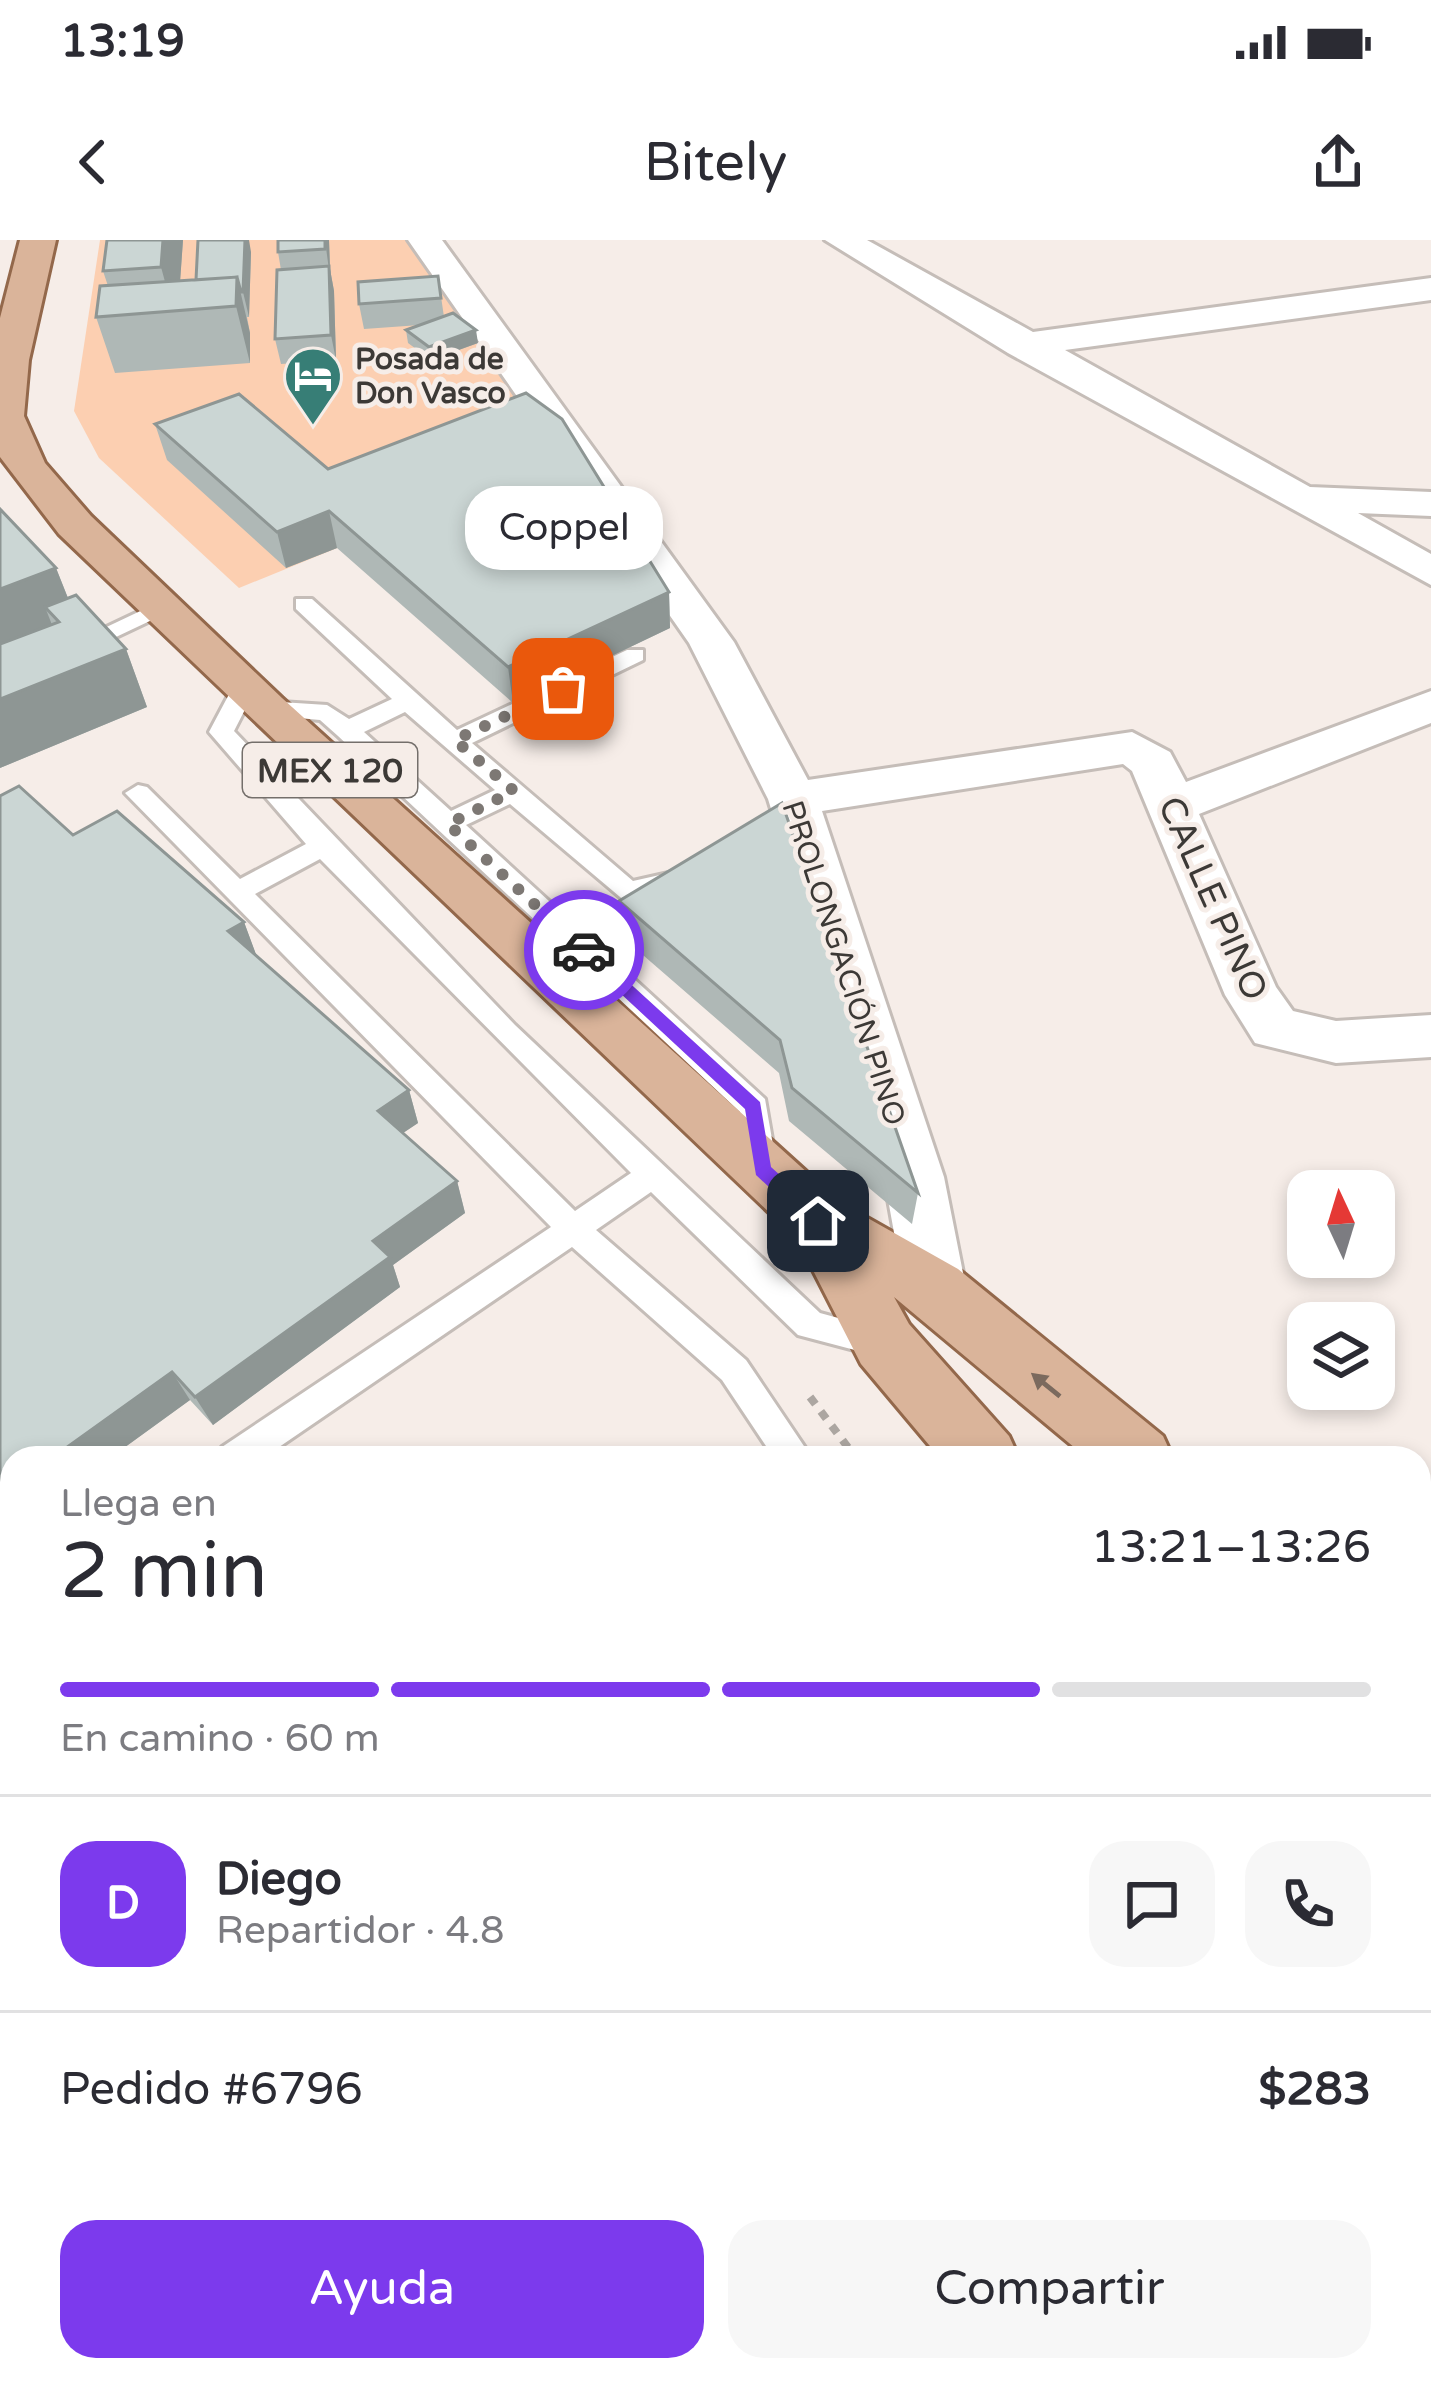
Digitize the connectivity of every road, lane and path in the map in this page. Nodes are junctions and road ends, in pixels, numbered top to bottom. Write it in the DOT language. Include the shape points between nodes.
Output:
graph roads {
  1 [pos="38,240"];
  2 [pos="425,240"];
  3 [pos="842,240"];
  4 [pos="1431,289"];
  5 [pos="1021,345"];
  6 [pos="1295,499"];
  7 [pos="1431,503"];
  8 [pos="1431,572"];
  9 [pos="304,604"];
  10 [pos="161,610"];
  11 [pos="89,640"];
  12 [pos="634,655"];
  13 [pos="254,699"];
  14 [pos="408,700"];
  15 [pos="1431,706"];
  16 [pos="347,730"];
  17 [pos="455,740"];
  18 [pos="514,791"];
  19 [pos="138,793"];
  20 [pos="793,799"];
  21 [pos="1174,805"];
  22 [pos="448,824"];
  23 [pos="322,846"];
  24 [pos="692,871"];
  25 [pos="235,893"];
  26 [pos="1431,1036"];
  27 [pos="762,1170"];
  28 [pos="653,1175"];
  29 [pos="818,1221"];
  30 [pos="573,1229"];
  31 [pos="935,1288"];
  32 [pos="885,1344"];
  33 [pos="963,1444"];
  34 [pos="259,1446"];
  35 [pos="786,1446"];
  36 [pos="1124,1446"];
  1 -- 10 [label="main road, MEX 120" via="4,416 25,467"];
  2 -- 20 [label="street, PROLONGACIÓN PINO" via="711,642"];
  3 -- 5 [label="street"];
  4 -- 5 [label="street"];
  5 -- 6 [label="street"];
  6 -- 7 [label="street"];
  6 -- 8 [label="street"];
  9 -- 14 [label="lane"];
  10 -- 11 [label="lane"];
  10 -- 13 [label="main road, MEX 120"];
  12 -- 17 [label="lane"];
  13 -- 16 [label="lane" via="327,713"];
  13 -- 23 [label="lane" via="221,732"];
  13 -- 27 [label="main road, MEX 120"];
  14 -- 16 [label="lane"];
  14 -- 17 [label="lane"];
  15 -- 21 [label="street"];
  16 -- 22 [label="lane"];
  17 -- 18 [label="lane"];
  18 -- 22 [label="lane"];
  18 -- 24 [label="lane" via="636,895"];
  19 -- 25 [label="lane"];
  20 -- 21 [label="street, CALLE PINO" via="1132,747 1154,764"];
  20 -- 31 [label="street, PROLONGACIÓN PINO" via="914,1178"];
  21 -- 26 [label="street, CALLE PINO" via="1252,995 1275,1028 1336,1042"];
  22 -- 27 [label="lane" via="754,1107"];
  23 -- 25 [label="lane"];
  23 -- 28 [label="lane"];
  25 -- 30 [label="lane"];
  27 -- 29 [label="main road, MEX 120"];
  28 -- 30 [label="lane"];
  28 -- 32 [label="lane" via="810,1325"];
  29 -- 31 [label="main road, MEX 120"];
  29 -- 32 [label="main road, MEX 120"];
  30 -- 34 [label="lane"];
  30 -- 35 [label="lane" via="734,1370"];
  36 -- 31 [label="main road, MEX 120, one-way"];
  32 -- 33 [label="main road, MEX 120"];
}
